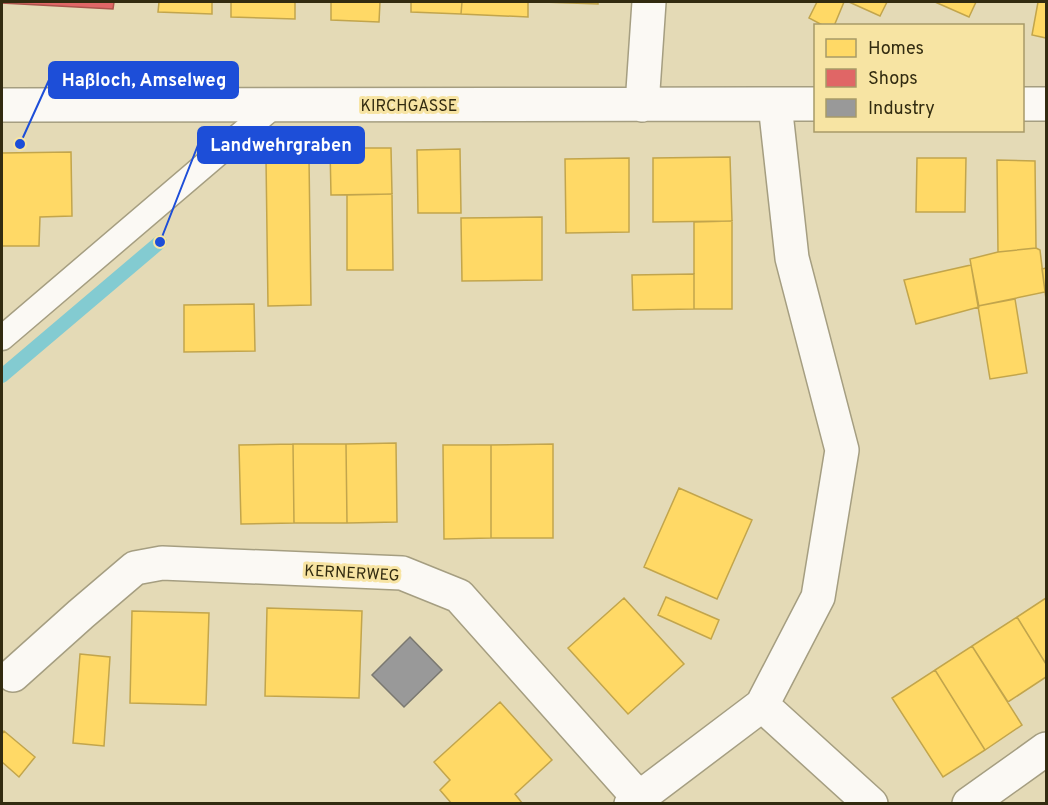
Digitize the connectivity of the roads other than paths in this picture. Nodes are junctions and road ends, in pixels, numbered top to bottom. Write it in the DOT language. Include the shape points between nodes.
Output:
graph roads {
  1 [pos="650,2"];
  2 [pos="776,104"];
  3 [pos="814,104"];
  4 [pos="1024,104"];
  5 [pos="1047,104"];
  6 [pos="2,105"];
  7 [pos="275,105"];
  8 [pos="642,105"];
  9 [pos="2,338"];
  10 [pos="13,675"];
  11 [pos="762,705"];
  12 [pos="1047,749"];
  13 [pos="635,800"];
  14 [pos="871,804"];
  15 [pos="969,804"];
  1 -- 8 [label="street"];
  2 -- 3 [label="street, KIRCHGASSE"];
  2 -- 8 [label="street, KIRCHGASSE"];
  2 -- 11 [label="street" via="792,258 842,450 818,597"];
  4 -- 5 [label="street"];
  6 -- 7 [label="street, KIRCHGASSE"];
  7 -- 8 [label="street, KIRCHGASSE"];
  7 -- 9 [label="lane"];
  10 -- 13 [label="street, KERNERWEG" via="135,568 162,563 402,573 459,596"];
  11 -- 13 [label="street"];
  11 -- 14 [label="street"];
  12 -- 15 [label="street"];
}
